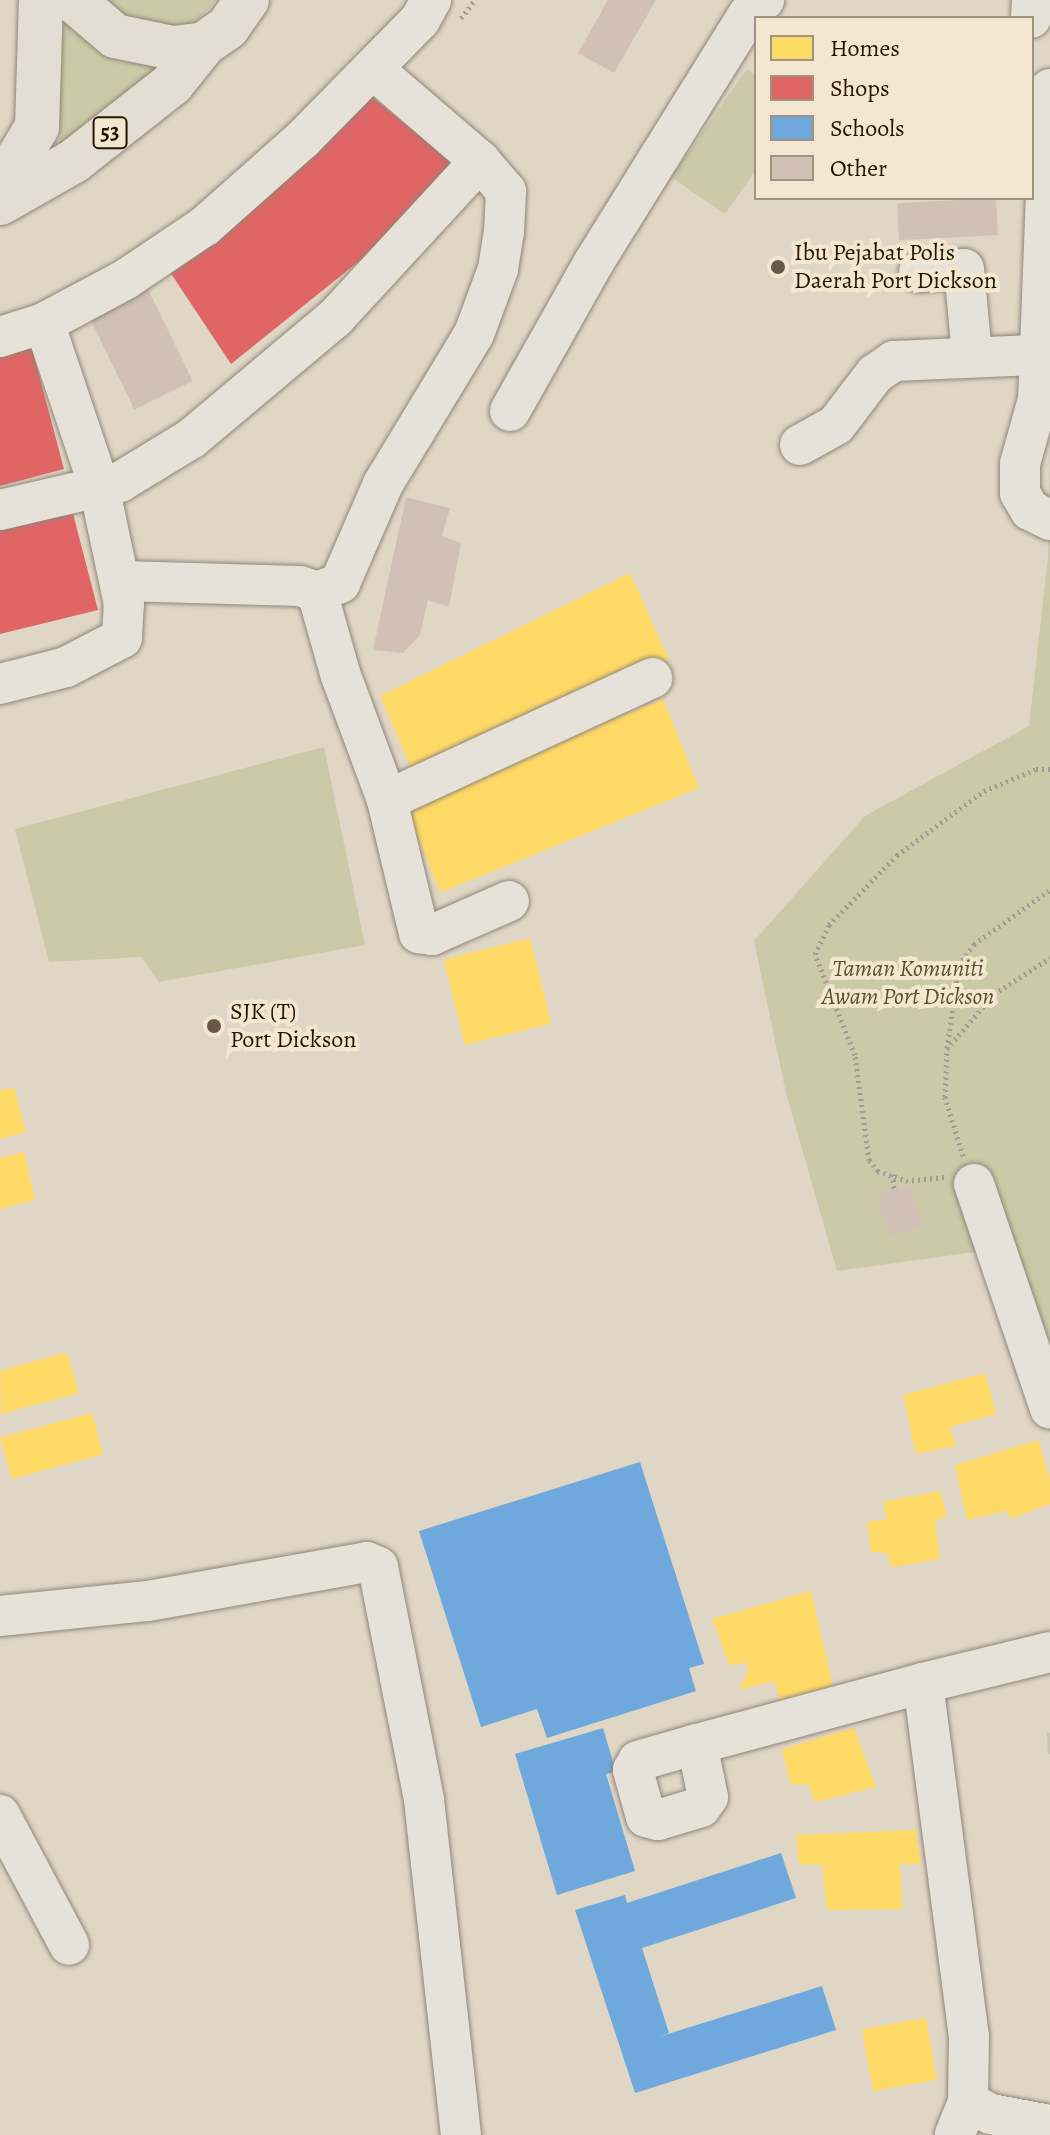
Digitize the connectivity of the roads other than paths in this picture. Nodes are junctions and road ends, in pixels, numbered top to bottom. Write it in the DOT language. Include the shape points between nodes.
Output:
graph roads {
  1 [pos="22,0"];
  2 [pos="41,0"];
  3 [pos="73,0"];
  4 [pos="247,0"];
  5 [pos="406,0"];
  6 [pos="431,0"];
  7 [pos="754,16"];
  8 [pos="204,44"];
  9 [pos="373,69"];
  10 [pos="1050,89"];
  11 [pos="480,161"];
  12 [pos="10,174"];
  13 [pos="0,203"];
  14 [pos="919,272"];
  15 [pos="44,323"];
  16 [pos="0,337"];
  17 [pos="1035,355"];
  18 [pos="972,356"];
  19 [pos="1044,406"];
  20 [pos="510,411"];
  21 [pos="800,445"];
  22 [pos="99,486"];
  23 [pos="0,510"];
  24 [pos="1050,520"];
  25 [pos="121,581"];
  26 [pos="317,592"];
  27 [pos="652,678"];
  28 [pos="0,684"];
  29 [pos="387,800"];
  30 [pos="509,901"];
  31 [pos="965,1176"];
  32 [pos="1050,1408"];
  33 [pos="0,1616"];
  34 [pos="1050,1652"];
  35 [pos="923,1683"];
  36 [pos="697,1744"];
  37 [pos="0,1815"];
  38 [pos="69,1945"];
  39 [pos="961,2118"];
  40 [pos="1050,2125"];
  41 [pos="461,2135"];
  1 -- 12 [label="main road" via="25,101"];
  2 -- 12 [label="main road" via="37,127"];
  3 -- 8 [label="main road" via="115,36 159,47"];
  4 -- 8 [label="main road" via="228,27"];
  5 -- 9 [label="street"];
  6 -- 9 [label="street" via="420,20"];
  7 -- 20 [label="street" via="594,262"];
  8 -- 13 [label="main road, 53" via="172,84 136,113 74,161"];
  9 -- 11 [label="street"];
  9 -- 15 [label="street" via="205,226 126,279"];
  10 -- 17 [label="street"];
  11 -- 22 [label="street" via="335,318 236,405 120,482"];
  11 -- 26 [label="street" via="506,191 498,269 474,334 383,484 340,583"];
  14 -- 18 [label="street" via="964,269"];
  15 -- 16 [label="street"];
  15 -- 22 [label="street"];
  17 -- 18 [label="street"];
  17 -- 19 [label="street"];
  18 -- 21 [label="street" via="894,361 875,374 836,425"];
  19 -- 24 [label="street" via="1020,464 1020,493 1030,510"];
  22 -- 23 [label="street"];
  22 -- 25 [label="street"];
  25 -- 26 [label="street" via="300,586"];
  25 -- 28 [label="street" via="122,638 66,667"];
  26 -- 29 [label="street" via="341,676"];
  27 -- 29 [label="street"];
  29 -- 30 [label="street" via="419,933 432,935"];
  31 -- 32 [label="street"];
  33 -- 41 [label="street" via="148,1601 367,1562 378,1567 424,1800"];
  34 -- 35 [label="street"];
  35 -- 36 [label="street"];
  35 -- 39 [label="street" via="967,2020"];
  37 -- 38 [label="street"];
  39 -- 40 [label="street" via="991,2114"];
}
